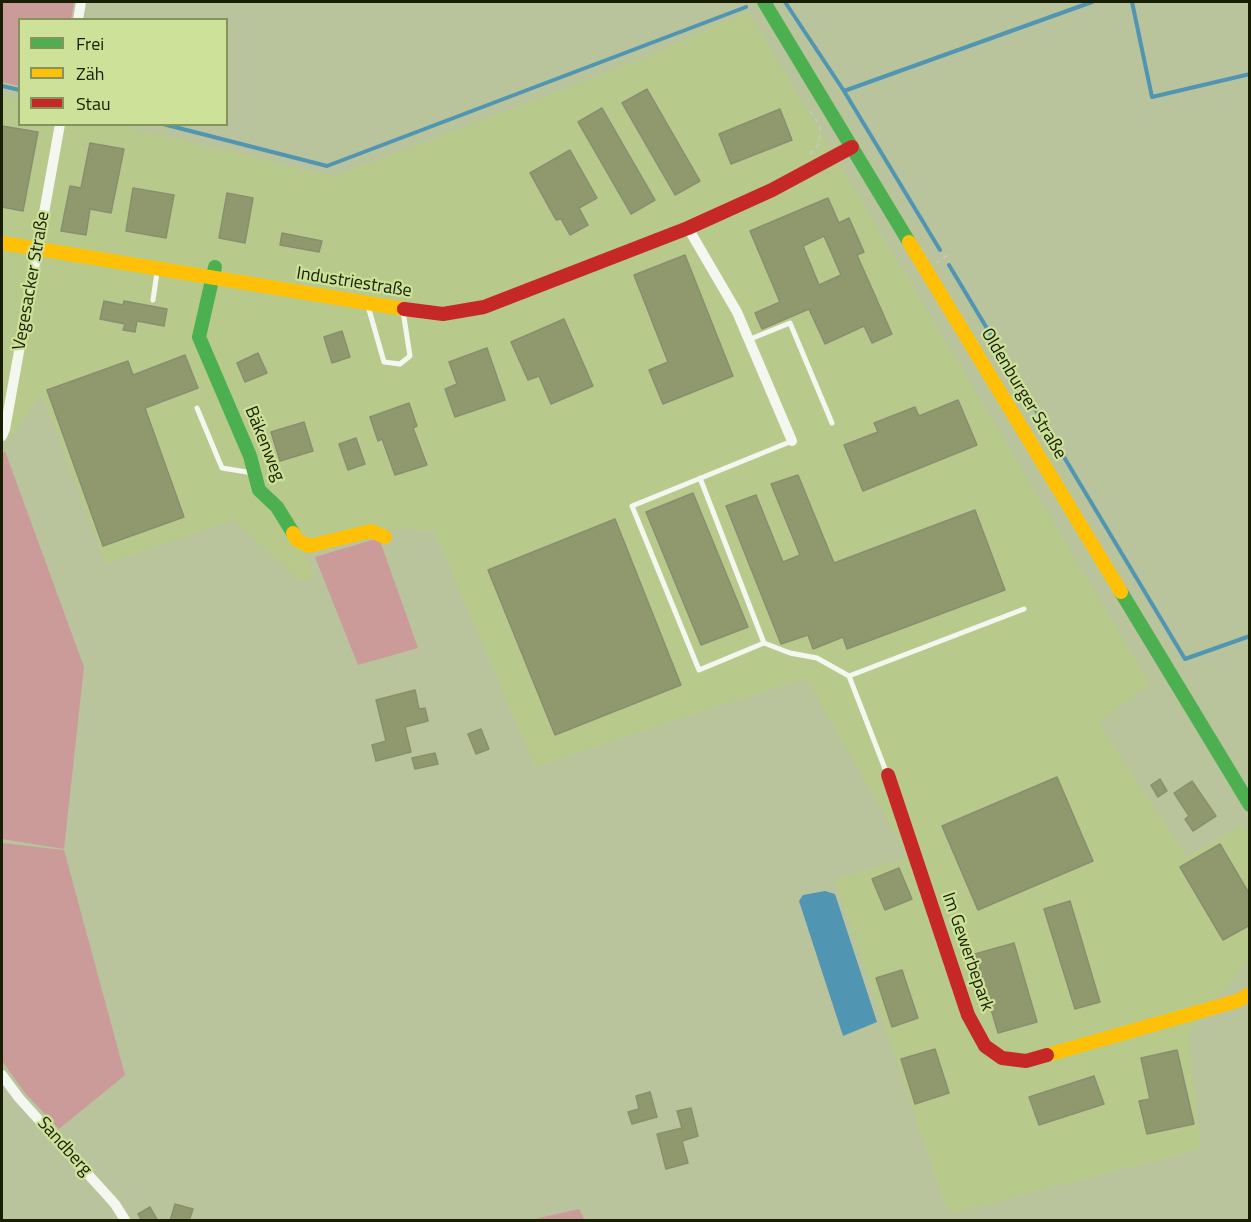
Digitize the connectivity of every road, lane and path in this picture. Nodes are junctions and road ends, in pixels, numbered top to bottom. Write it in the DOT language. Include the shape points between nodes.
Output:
graph roads {
  1 [pos="81,2"];
  2 [pos="764,2"];
  3 [pos="78,18"];
  4 [pos="825,104"];
  5 [pos="60,126"];
  6 [pos="852,147"];
  7 [pos="807,157"];
  8 [pos="688,228"];
  9 [pos="2,243"];
  10 [pos="37,250"];
  11 [pos="949,254"];
  12 [pos="935,264"];
  13 [pos="158,270"];
  14 [pos="213,273"];
  15 [pos="153,300"];
  16 [pos="367,302"];
  17 [pos="403,309"];
  18 [pos="748,340"];
  19 [pos="197,408"];
  20 [pos="832,423"];
  21 [pos="1060,435"];
  22 [pos="2,436"];
  23 [pos="792,441"];
  24 [pos="1045,444"];
  25 [pos="254,473"];
  26 [pos="700,478"];
  27 [pos="385,537"];
  28 [pos="1024,609"];
  29 [pos="764,644"];
  30 [pos="849,676"];
  31 [pos="888,775"];
  32 [pos="1250,805"];
  33 [pos="1250,993"];
  34 [pos="2,1075"];
  35 [pos="125,1221"];
  1 -- 3 [label="street"];
  2 -- 4 [label="street, Oldenburger Straße"];
  4 -- 6 [label="street, Oldenburger Straße"];
  4 -- 7 [label="path" via="810,111 819,126 819,144"];
  5 -- 10 [label="street, Vegesacker Straße"];
  6 -- 8 [label="street, Industriestraße" via="772,190"];
  6 -- 32 [label="street, Oldenburger Straße"];
  8 -- 17 [label="street, Industriestraße" via="484,307 443,314"];
  8 -- 18 [label="street" via="737,312"];
  9 -- 10 [label="street, Industriestraße"];
  10 -- 13 [label="street, Industriestraße"];
  10 -- 22 [label="street, Vegesacker Straße"];
  11 -- 12 [label="path"];
  13 -- 14 [label="street, Industriestraße"];
  13 -- 15 [label="lane"];
  14 -- 16 [label="street, Industriestraße"];
  14 -- 25 [label="street, Bäkenweg" via="200,337"];
  16 -- 17 [label="street, Industriestraße"];
  16 -- 17 [label="lane" via="384,362 400,364 410,356"];
  18 -- 20 [label="lane" via="790,323"];
  18 -- 23 [label="street"];
  19 -- 25 [label="lane" via="222,468"];
  21 -- 24 [label="path"];
  23 -- 26 [label="lane"];
  25 -- 27 [label="street, Bäkenweg" via="259,490 276,507 297,540 309,546 370,531"];
  26 -- 29 [label="lane"];
  26 -- 29 [label="lane" via="632,506 699,670"];
  28 -- 30 [label="lane"];
  29 -- 30 [label="lane" via="817,658"];
  30 -- 31 [label="lane"];
  31 -- 33 [label="street, Im Gewerbepark" via="968,1015 985,1046 1002,1058 1026,1061 1237,1001"];
  34 -- 35 [label="street, Sandberg" via="115,1204"];
}
